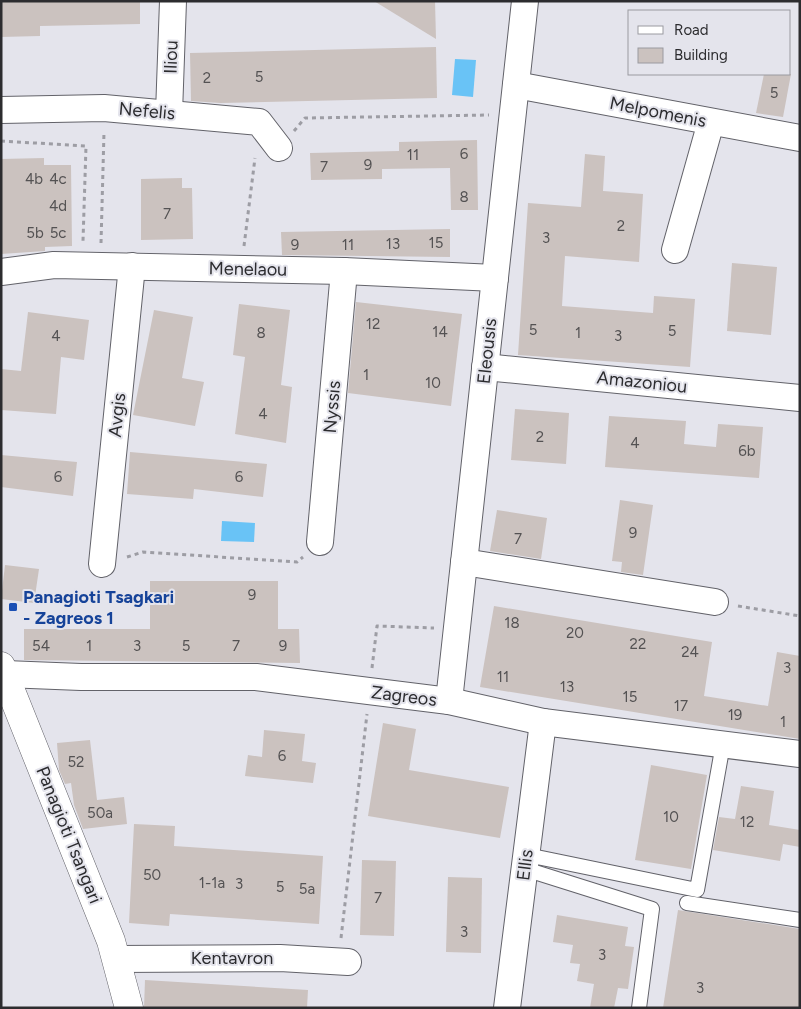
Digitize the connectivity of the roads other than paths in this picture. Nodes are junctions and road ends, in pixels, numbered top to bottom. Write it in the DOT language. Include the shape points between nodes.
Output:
graph roads {
  1 [pos="173,1"];
  2 [pos="525,1"];
  3 [pos="516,85"];
  4 [pos="1,110"];
  5 [pos="170,113"];
  6 [pos="711,122"];
  7 [pos="800,138"];
  8 [pos="279,148"];
  9 [pos="675,250"];
  10 [pos="132,266"];
  11 [pos="344,271"];
  12 [pos="1,272"];
  13 [pos="495,278"];
  14 [pos="485,366"];
  15 [pos="800,398"];
  16 [pos="320,542"];
  17 [pos="464,562"];
  18 [pos="102,564"];
  19 [pos="715,602"];
  20 [pos="3,670"];
  21 [pos="449,701"];
  22 [pos="543,722"];
  23 [pos="723,744"];
  24 [pos="800,754"];
  25 [pos="526,862"];
  26 [pos="687,903"];
  27 [pos="800,920"];
  28 [pos="116,959"];
  29 [pos="343,962"];
  30 [pos="129,1008"];
  31 [pos="507,1008"];
  32 [pos="639,1008"];
  1 -- 5 [label="street, Iliou"];
  2 -- 3 [label="street, Eleousis"];
  3 -- 6 [label="street, Melpomenis"];
  3 -- 13 [label="street, Eleousis"];
  4 -- 5 [label="street, Nefelis" via="104,108"];
  5 -- 8 [label="street, Nefelis" via="259,122"];
  6 -- 7 [label="street, Melpomenis"];
  6 -- 9 [label="street"];
  10 -- 11 [label="street, Menelaou"];
  10 -- 12 [label="street, Menelaou" via="54,265"];
  10 -- 18 [label="street, Avgis"];
  11 -- 13 [label="street, Menelaou"];
  11 -- 16 [label="street, Nyssis"];
  13 -- 14 [label="street, Eleousis"];
  14 -- 15 [label="street, Amazoniou"];
  14 -- 17 [label="street, Eleousis"];
  17 -- 19 [label="street"];
  17 -- 21 [label="street, Eleousis"];
  20 -- 21 [label="street, Zagreos" via="81,677 256,677"];
  20 -- 28 [label="street, Panagioti Tsangari"];
  21 -- 22 [label="street, Zagreos"];
  22 -- 23 [label="street, Zagreos"];
  22 -- 25 [label="street, Ellis"];
  23 -- 24 [label="street, Zagreos"];
  23 -- 25 [label="lane" via="697,890"];
  25 -- 31 [label="street, Ellis"];
  25 -- 32 [label="lane" via="652,909"];
  26 -- 27 [label="lane"];
  28 -- 29 [label="street, Kentavron" via="280,958"];
  28 -- 30 [label="street, Panagioti Tsangari"];
}
